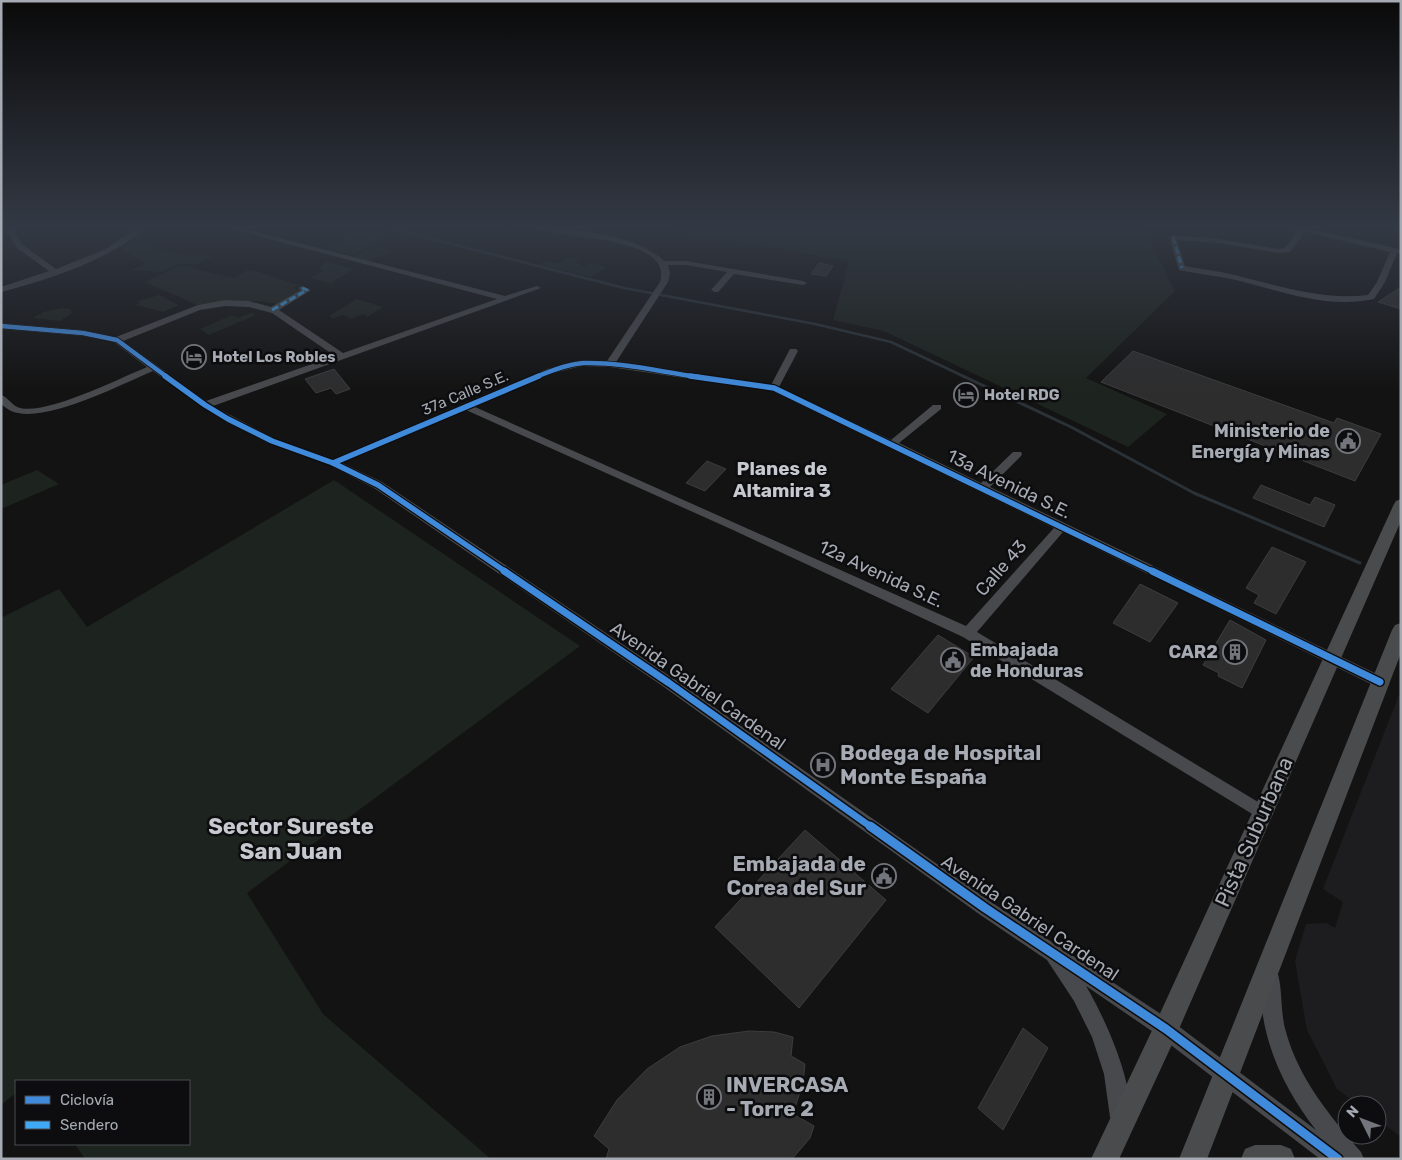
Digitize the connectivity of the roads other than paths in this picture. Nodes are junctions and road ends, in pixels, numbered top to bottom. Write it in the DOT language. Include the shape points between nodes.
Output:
graph roads {
  1 [pos="28,281"];
  2 [pos="436,281"];
  3 [pos="664,281"];
  4 [pos="723,281"];
  5 [pos="792,281"];
  6 [pos="1254,281"];
  7 [pos="1381,281"];
  8 [pos="803,283"];
  9 [pos="302,288"];
  10 [pos="537,288"];
  11 [pos="1,290"];
  12 [pos="715,290"];
  13 [pos="505,299"];
  14 [pos="272,310"];
  15 [pos="3,327"];
  16 [pos="117,340"];
  17 [pos="793,351"];
  18 [pos="341,356"];
  19 [pos="610,364"];
  20 [pos="154,367"];
  21 [pos="774,388"];
  22 [pos="2,401"];
  23 [pos="205,405"];
  24 [pos="465,406"];
  25 [pos="938,408"];
  26 [pos="892,444"];
  27 [pos="1017,454"];
  28 [pos="334,463"];
  29 [pos="982,488"];
  30 [pos="1401,504"];
  31 [pos="1061,527"];
  32 [pos="1401,630"];
  33 [pos="968,633"];
  34 [pos="1330,659"];
  35 [pos="1380,682"];
  36 [pos="1262,812"];
  37 [pos="1047,949"];
  38 [pos="1272,957"];
  39 [pos="1166,1029"];
  40 [pos="1226,1074"];
  41 [pos="1120,1125"];
  42 [pos="1105,1159"];
  43 [pos="1193,1159"];
  44 [pos="1255,1159"];
  45 [pos="1281,1159"];
  46 [pos="1338,1159"];
  47 [pos="1354,1159"];
  1 -- 11 [label="street"];
  2 -- 13 [label="street"];
  3 -- 19 [label="street"];
  4 -- 12 [label="street"];
  5 -- 8 [label="street"];
  6 -- 7 [label="street" via="1317,298 1348,301 1371,297"];
  9 -- 14 [label="street" via="307,290"];
  10 -- 13 [label="street"];
  13 -- 18 [label="street"];
  14 -- 16 [label="street" via="249,304 212,305"];
  14 -- 18 [label="street"];
  15 -- 16 [label="street, Avenida Gabriel Cardenal" via="83,333"];
  16 -- 20 [label="street, Avenida Gabriel Cardenal"];
  17 -- 21 [label="street"];
  18 -- 23 [label="street"];
  19 -- 21 [label="street, 13a Avenida S.E."];
  19 -- 24 [label="street, 37a Calle S.E." via="566,365"];
  20 -- 22 [label="street" via="62,405 41,410 19,411"];
  20 -- 23 [label="street, Avenida Gabriel Cardenal"];
  21 -- 26 [label="street, 13a Avenida S.E."];
  23 -- 28 [label="street, Avenida Gabriel Cardenal" via="272,441"];
  24 -- 28 [label="street, 37a Calle S.E."];
  24 -- 33 [label="street, 12a Avenida S.E."];
  25 -- 26 [label="street"];
  26 -- 29 [label="street, 13a Avenida S.E."];
  27 -- 29 [label="street"];
  28 -- 37 [label="street, Avenida Gabriel Cardenal" via="378,485 669,683"];
  29 -- 31 [label="street, 13a Avenida S.E."];
  30 -- 34 [label="main road, Pista Suburbana"];
  31 -- 33 [label="street, Calle 43"];
  31 -- 34 [label="street, 13a Avenida S.E."];
  32 -- 35 [label="main road"];
  33 -- 36 [label="street, 12a Avenida S.E."];
  34 -- 35 [label="street, 13a Avenida S.E."];
  34 -- 36 [label="main road, Pista Suburbana"];
  35 -- 38 [label="main road"];
  36 -- 39 [label="main road, Pista Suburbana"];
  37 -- 39 [label="street, Avenida Gabriel Cardenal"];
  37 -- 41 [label="street" via="1076,986 1103,1036 1114,1070"];
  38 -- 40 [label="main road"];
  38 -- 47 [label="street" via="1270,1008 1281,1052 1310,1103"];
  39 -- 40 [label="street, Avenida Gabriel Cardenal"];
  39 -- 41 [label="main road, Pista Suburbana"];
  40 -- 43 [label="main road"];
  40 -- 46 [label="street, Avenida Gabriel Cardenal"];
  41 -- 42 [label="main road, Pista Suburbana"];
  44 -- 45 [label="main road"];
}
